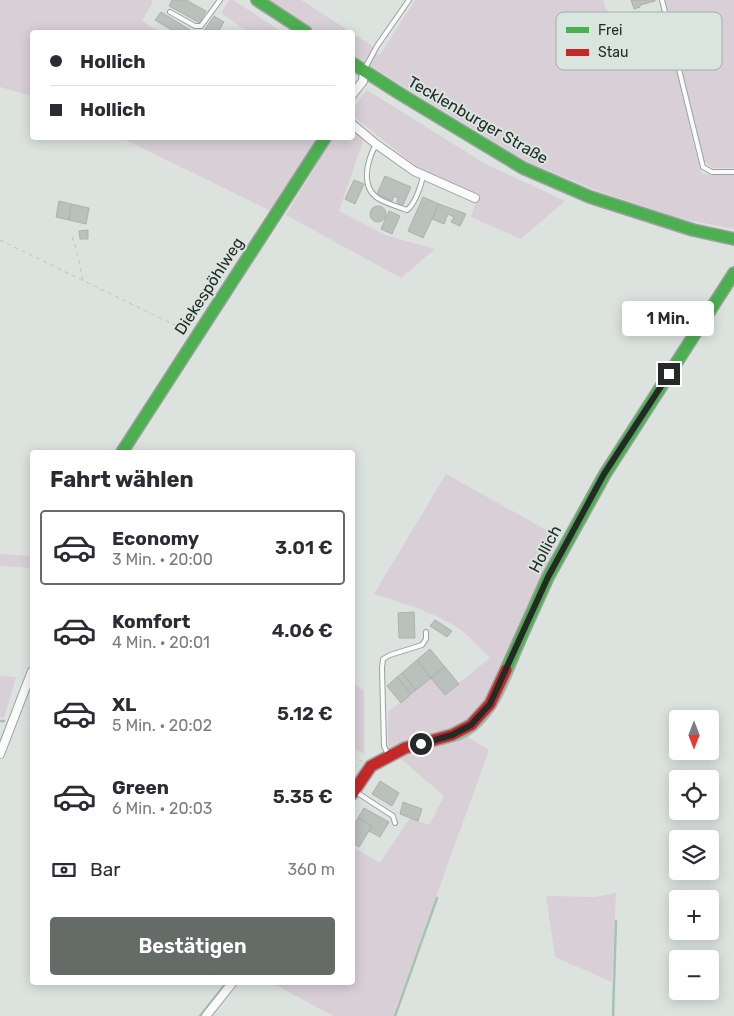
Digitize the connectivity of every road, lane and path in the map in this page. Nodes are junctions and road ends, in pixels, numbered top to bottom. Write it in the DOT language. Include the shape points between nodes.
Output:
graph roads {
  1 [pos="220,0"];
  2 [pos="257,0"];
  3 [pos="409,0"];
  4 [pos="170,12"];
  5 [pos="303,30"];
  6 [pos="355,65"];
  7 [pos="679,70"];
  8 [pos="364,71"];
  9 [pos="355,91"];
  10 [pos="355,126"];
  11 [pos="324,140"];
  12 [pos="376,144"];
  13 [pos="734,172"];
  14 [pos="423,176"];
  15 [pos="475,198"];
  16 [pos="72,237"];
  17 [pos="734,239"];
  18 [pos="0,240"];
  19 [pos="734,273"];
  20 [pos="83,280"];
  21 [pos="196,336"];
  22 [pos="123,450"];
  23 [pos="426,632"];
  24 [pos="30,676"];
  25 [pos="0,754"];
  26 [pos="389,757"];
  27 [pos="355,789"];
  28 [pos="355,793"];
  29 [pos="396,823"];
  30 [pos="231,985"];
  31 [pos="206,1016"];
  1 -- 4 [label="lane" via="200,26"];
  2 -- 5 [label="street"];
  3 -- 8 [label="lane"];
  6 -- 8 [label="street, Tecklenburger Straße"];
  7 -- 13 [label="lane" via="703,167 712,172"];
  8 -- 9 [label="street" via="363,81"];
  8 -- 17 [label="street, Tecklenburger Straße" via="523,168 590,197 693,230"];
  10 -- 12 [label="street"];
  11 -- 21 [label="street, Diekespöhlweg"];
  12 -- 14 [label="street"];
  12 -- 14 [label="lane" via="366,171 367,186 379,199 407,210"];
  14 -- 15 [label="street"];
  16 -- 20 [label="path"];
  18 -- 20 [label="path"];
  19 -- 26 [label="street, Hollich" via="604,474 548,577 490,704 471,725 452,735 405,748"];
  20 -- 21 [label="path"];
  21 -- 22 [label="street, Diekespöhlweg"];
  23 -- 26 [label="lane" via="422,645 384,659 384,746"];
  24 -- 25 [label="street"];
  26 -- 27 [label="street, Hollich" via="371,766"];
  28 -- 29 [label="lane" via="394,816"];
  30 -- 31 [label="street"];
}
